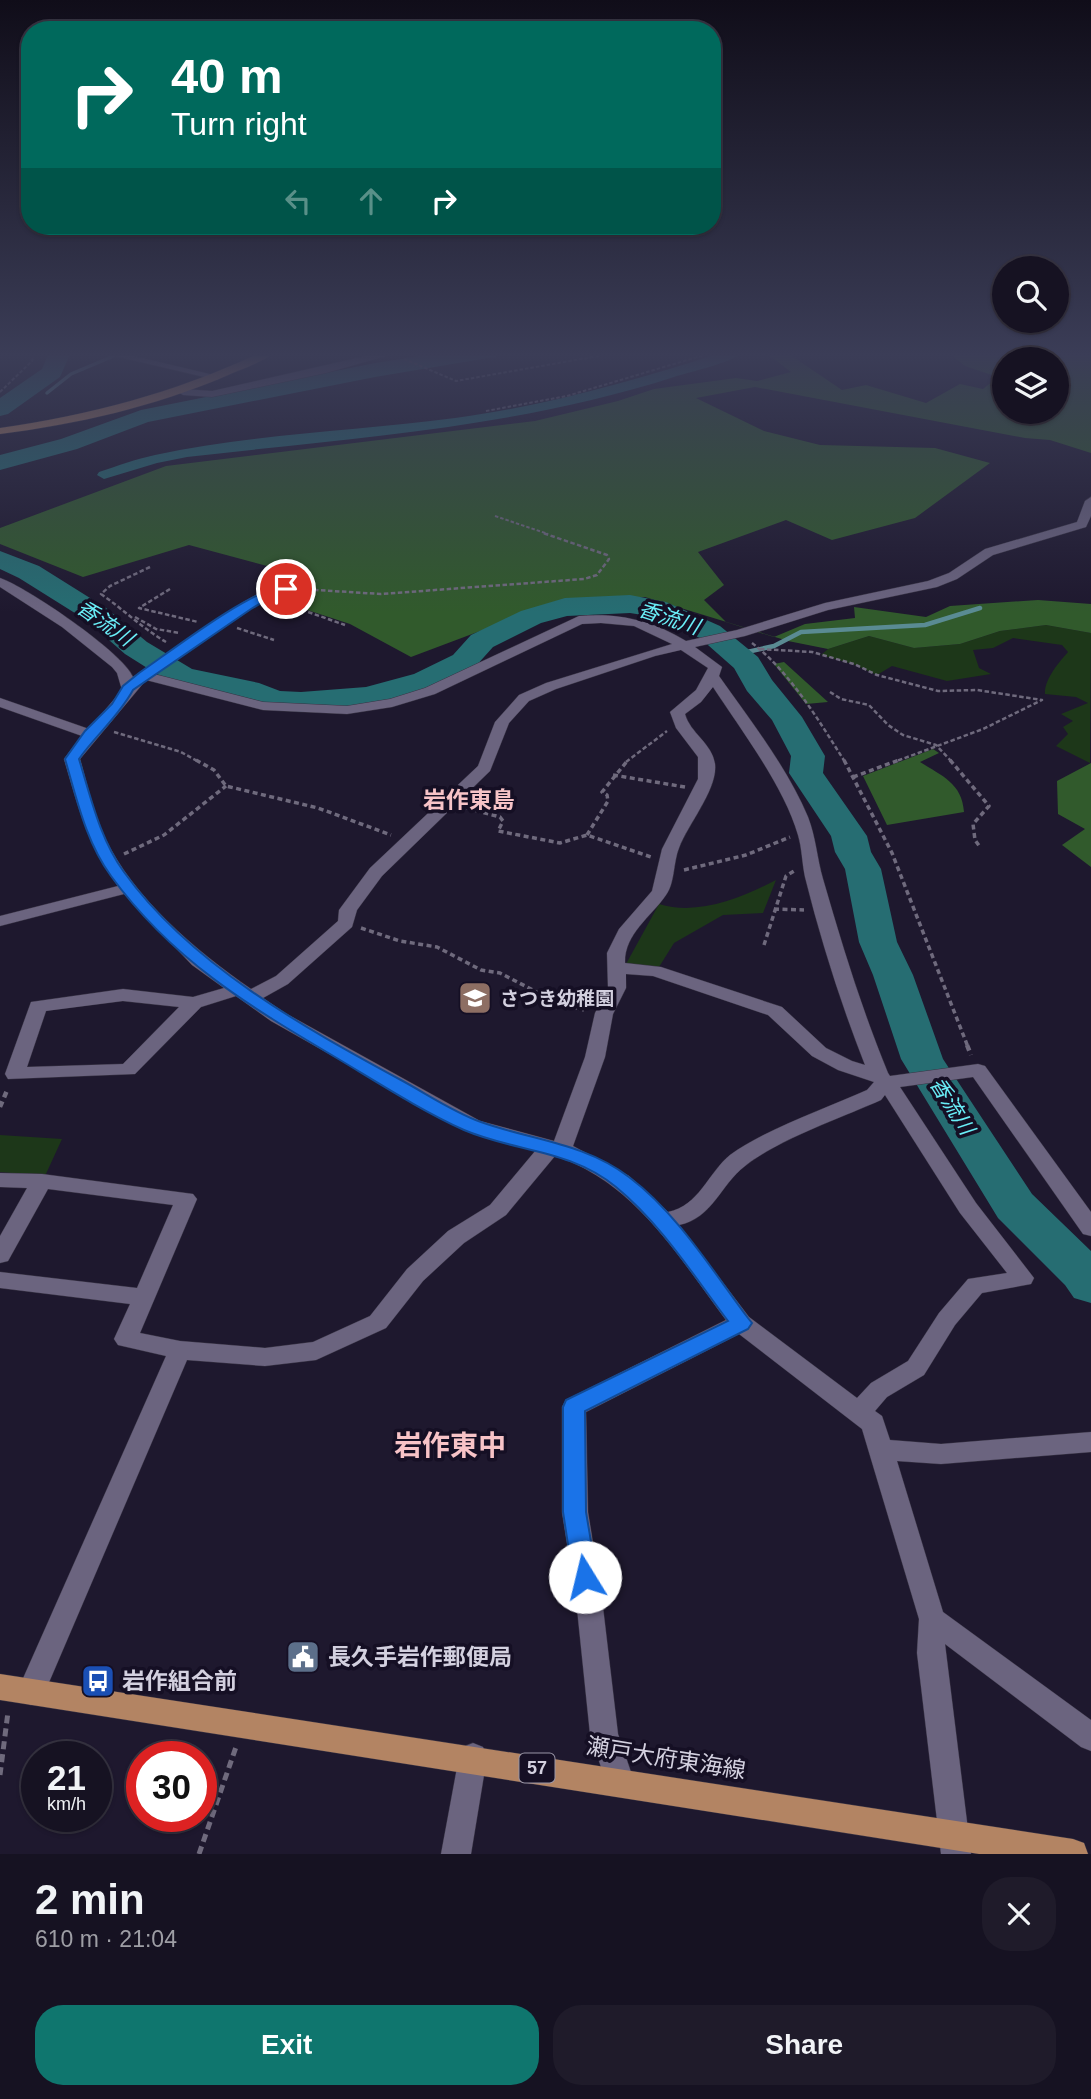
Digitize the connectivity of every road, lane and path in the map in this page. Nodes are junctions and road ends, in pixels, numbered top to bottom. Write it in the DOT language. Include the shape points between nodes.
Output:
graph roads {
  1 [pos="1091,501"];
  2 [pos="495,516"];
  3 [pos="150,567"];
  4 [pos="0,582"];
  5 [pos="170,589"];
  6 [pos="292,589"];
  7 [pos="132,616"];
  8 [pos="219,625"];
  9 [pos="345,625"];
  10 [pos="739,633"];
  11 [pos="198,640"];
  12 [pos="274,640"];
  13 [pos="688,646"];
  14 [pos="183,649"];
  15 [pos="760,649"];
  16 [pos="145,674"];
  17 [pos="714,678"];
  18 [pos="128,688"];
  19 [pos="830,692"];
  20 [pos="0,702"];
  21 [pos="681,724"];
  22 [pos="93,731"];
  23 [pos="936,744"];
  24 [pos="614,775"];
  25 [pos="853,777"];
  26 [pos="226,786"];
  27 [pos="701,790"];
  28 [pos="448,804"];
  29 [pos="804,829"];
  30 [pos="587,835"];
  31 [pos="406,840"];
  32 [pos="980,847"];
  33 [pos="107,859"];
  34 [pos="811,862"];
  35 [pos="665,870"];
  36 [pos="128,888"];
  37 [pos="775,909"];
  38 [pos="823,911"];
  39 [pos="0,921"];
  40 [pos="346,923"];
  41 [pos="764,945"];
  42 [pos="617,968"];
  43 [pos="243,994"];
  44 [pos="194,1003"];
  45 [pos="604,1013"];
  46 [pos="978,1070"];
  47 [pos="882,1079"];
  48 [pos="556,1150"];
  49 [pos="0,1180"];
  50 [pos="42,1181"];
  51 [pos="664,1222"];
  52 [pos="1091,1228"];
  53 [pos="0,1255"];
  54 [pos="0,1280"];
  55 [pos="144,1297"];
  56 [pos="741,1323"];
  57 [pos="180,1350"];
  58 [pos="859,1412"];
  59 [pos="1091,1442"];
  60 [pos="882,1450"];
  61 [pos="932,1619"];
  62 [pos="14,1690"];
  63 [pos="244,1726"];
  64 [pos="1091,1737"];
  65 [pos="473,1758"];
  66 [pos="0,1776"];
  67 [pos="619,1781"];
  68 [pos="955,1844"];
  69 [pos="199,1854"];
  70 [pos="456,1854"];
  71 [pos="1073,1854"];
  1 -- 10 [label="street" via="1082,524 989,552 943,580 825,607"];
  2 -- 6 [label="path" via="609,559 597,575 584,579 381,594"];
  3 -- 7 [label="path" via="101,594"];
  4 -- 18 [label="street" via="72,628 123,671"];
  5 -- 8 [label="path" via="139,608"];
  6 -- 8 [label="street" via="275,590"];
  6 -- 9 [label="path" via="294,607"];
  7 -- 11 [label="path" via="156,629"];
  7 -- 14 [label="path" via="150,634"];
  8 -- 11 [label="street"];
  8 -- 12 [label="path"];
  10 -- 13 [label="street"];
  10 -- 15 [label="path"];
  11 -- 14 [label="street"];
  13 -- 16 [label="street" via="637,621 579,620 430,691 347,710 262,706"];
  13 -- 17 [label="street" via="715,667"];
  13 -- 28 [label="street" via="651,653 524,698 502,722 485,768"];
  14 -- 16 [label="street"];
  15 -- 23 [label="path" via="812,652 938,691 977,690 1042,700 983,729"];
  15 -- 25 [label="path" via="817,717"];
  16 -- 18 [label="street"];
  17 -- 21 [label="street" via="677,712"];
  17 -- 29 [label="street" via="766,756"];
  18 -- 22 [label="street" via="118,706"];
  19 -- 23 [label="path" via="869,705 903,735"];
  20 -- 22 [label="street"];
  21 -- 24 [label="path" via="656,737"];
  21 -- 27 [label="street" via="705,752 709,769"];
  22 -- 26 [label="path" via="181,752 214,770"];
  22 -- 33 [label="street" via="72,759 94,833"];
  23 -- 25 [label="path"];
  23 -- 32 [label="path" via="989,806 973,824"];
  24 -- 27 [label="path"];
  24 -- 30 [label="path" via="602,792 608,802"];
  25 -- 46 [label="path" via="892,853"];
  26 -- 31 [label="path" via="318,808"];
  26 -- 33 [label="path" via="164,835"];
  27 -- 35 [label="street" via="670,849"];
  28 -- 30 [label="path" via="500,817 503,821 498,831 560,843"];
  28 -- 31 [label="street"];
  29 -- 34 [label="street"];
  29 -- 35 [label="path" via="746,855 706,866"];
  30 -- 35 [label="path" via="638,851"];
  31 -- 40 [label="street" via="348,910"];
  33 -- 36 [label="street"];
  34 -- 37 [label="path" via="786,876"];
  34 -- 38 [label="street"];
  35 -- 42 [label="street" via="660,892 625,933"];
  36 -- 39 [label="street"];
  36 -- 43 [label="street" via="198,961"];
  37 -- 38 [label="path"];
  37 -- 41 [label="path"];
  38 -- 47 [label="street" via="854,1014"];
  40 -- 43 [label="street" via="282,980"];
  40 -- 45 [label="path" via="400,941 437,947 481,970 517,979 572,1009"];
  42 -- 45 [label="street" via="617,988"];
  42 -- 47 [label="street" via="655,971 775,1011 819,1052"];
  43 -- 44 [label="street"];
  43 -- 48 [label="street" via="472,1126"];
  44 -- 44 [label="street" via="128,1070 15,1074 38,1006 123,995"];
  45 -- 48 [label="street" via="576,1113"];
  46 -- 47 [label="street"];
  46 -- 52 [label="street"];
  47 -- 51 [label="street" via="874,1095 737,1161 687,1216"];
  47 -- 58 [label="street" via="968,1209 1023,1278 976,1284 916,1368 879,1390"];
  48 -- 51 [label="street" via="575,1154 622,1181"];
  48 -- 57 [label="street" via="523,1177 498,1209 456,1237 415,1275 378,1322 316,1350 265,1357"];
  49 -- 50 [label="street"];
  50 -- 53 [label="street"];
  50 -- 55 [label="street" via="186,1199"];
  51 -- 56 [label="street"];
  54 -- 55 [label="street"];
  55 -- 57 [label="street" via="127,1339"];
  56 -- 58 [label="street"];
  56 -- 67 [label="street" via="574,1407 575,1512 604,1734"];
  57 -- 62 [label="street"];
  58 -- 60 [label="street" via="873,1423"];
  59 -- 60 [label="street" via="941,1454"];
  60 -- 61 [label="street"];
  61 -- 64 [label="street"];
  61 -- 68 [label="street" via="931,1653"];
  62 -- 63 [label="main road, 瀬戸大府東海線 / 57"];
  62 -- 66 [label="path"];
  63 -- 65 [label="main road, 瀬戸大府東海線 / 57"];
  63 -- 69 [label="path"];
  65 -- 67 [label="main road, 瀬戸大府東海線 / 57"];
  65 -- 70 [label="street"];
  67 -- 68 [label="main road, 瀬戸大府東海線 / 57"];
  68 -- 71 [label="main road, 瀬戸大府東海線 / 57"];
}
